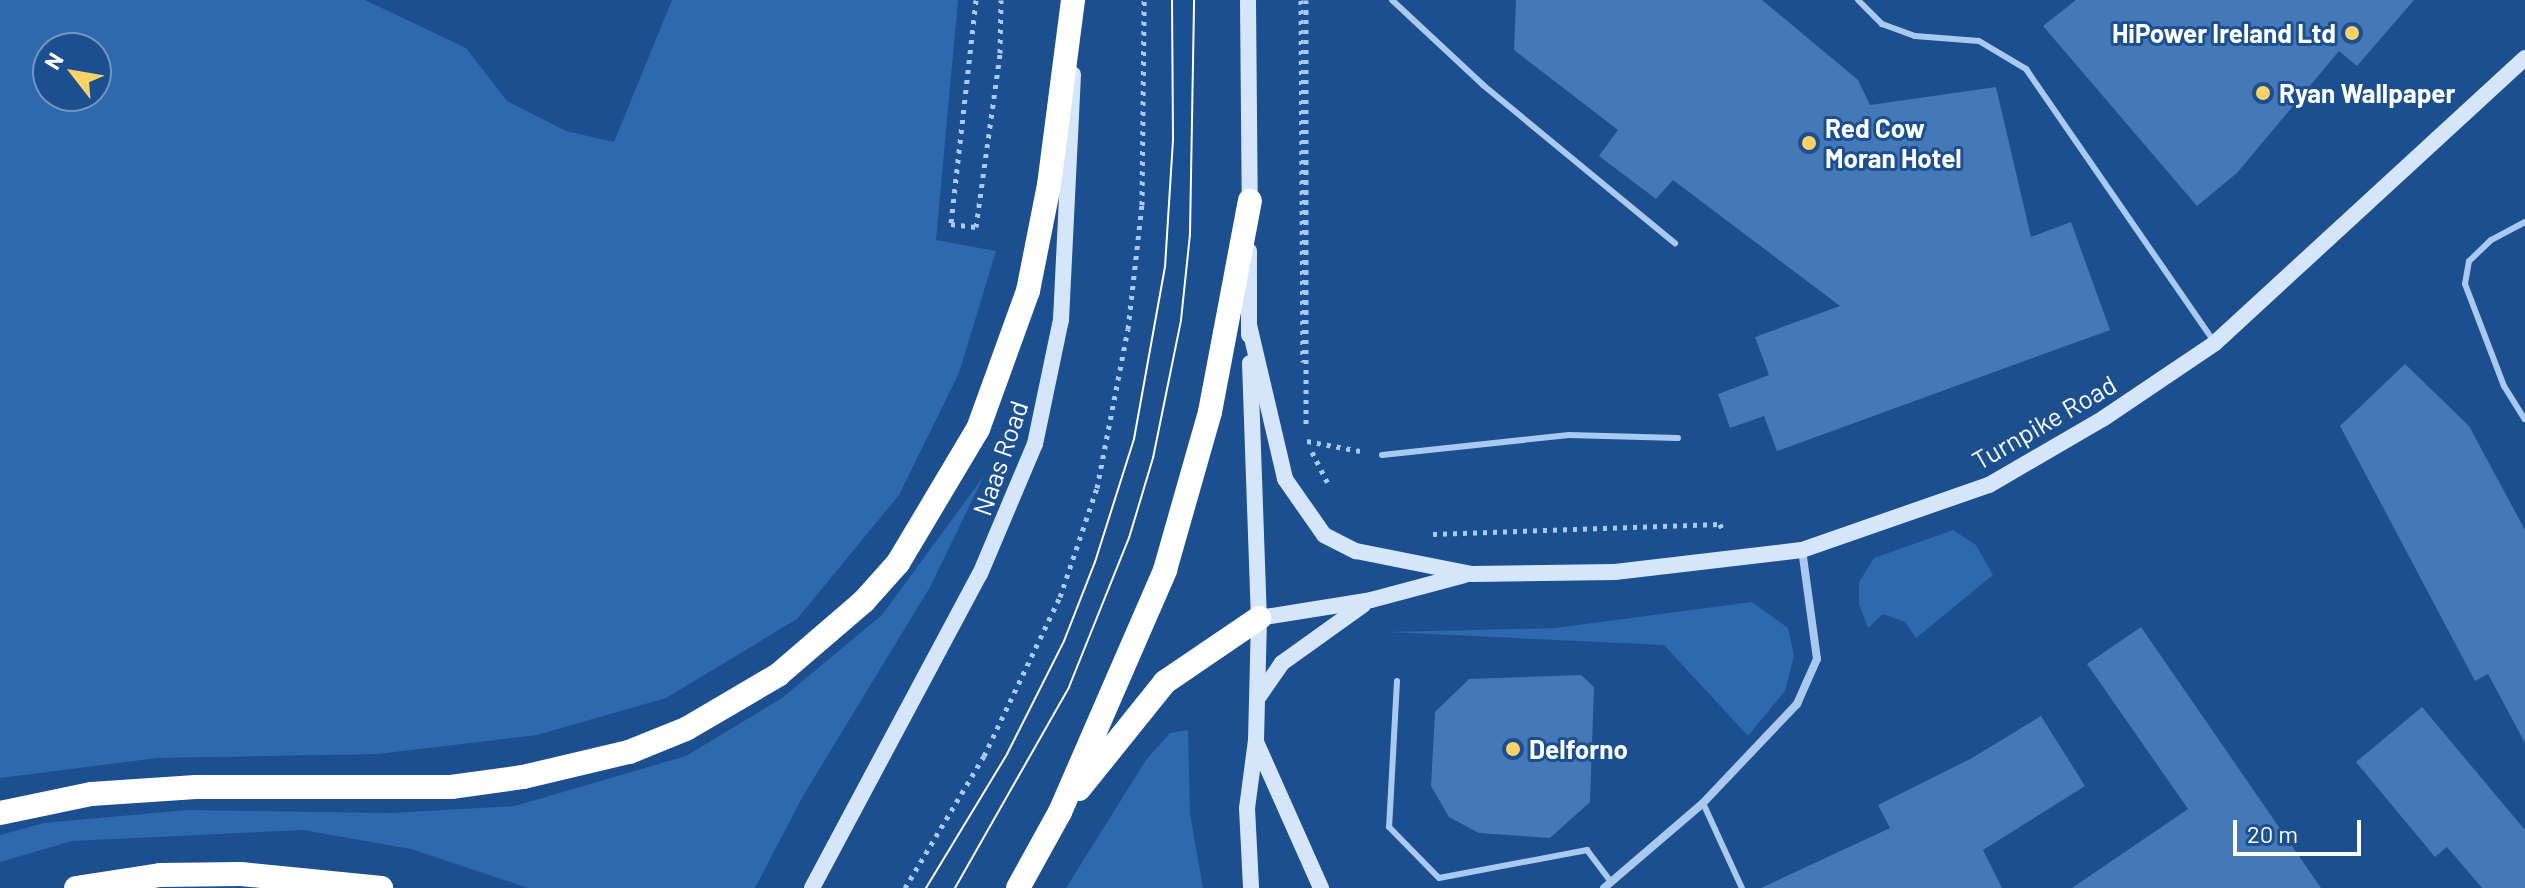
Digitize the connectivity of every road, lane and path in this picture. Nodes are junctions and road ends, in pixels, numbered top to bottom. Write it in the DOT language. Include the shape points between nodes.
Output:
graph roads {
  1 [pos="976,0"];
  2 [pos="1001,0"];
  3 [pos="1074,0"];
  4 [pos="1144,0"];
  5 [pos="1248,0"];
  6 [pos="1304,0"];
  7 [pos="1392,0"];
  8 [pos="1858,0"];
  9 [pos="2525,58"];
  10 [pos="1250,201"];
  11 [pos="2525,222"];
  12 [pos="1675,243"];
  13 [pos="1249,325"];
  14 [pos="2215,343"];
  15 [pos="2525,419"];
  16 [pos="1678,438"];
  17 [pos="1306,441"];
  18 [pos="1382,455"];
  19 [pos="1332,492"];
  20 [pos="1421,534"];
  21 [pos="1802,550"];
  22 [pos="1735,558"];
  23 [pos="1471,574"];
  24 [pos="1371,600"];
  25 [pos="1259,618"];
  26 [pos="1397,681"];
  27 [pos="1254,704"];
  28 [pos="1256,740"];
  29 [pos="1703,803"];
  30 [pos="1060,812"];
  31 [pos="0,813"];
  32 [pos="1608,885"];
  33 [pos="76,888"];
  34 [pos="381,888"];
  35 [pos="812,888"];
  36 [pos="905,888"];
  37 [pos="1018,888"];
  38 [pos="1251,888"];
  39 [pos="1321,888"];
  40 [pos="1742,888"];
  1 -- 2 [label="path" via="951,224 976,227 1000,53"];
  3 -- 31 [label="highway" via="1049,185 1028,291 978,429 898,563 864,601 778,675 686,729 629,752 537,775 451,787 196,787 91,794"];
  3 -- 35 [label="main road, Naas Road" via="1071,181 1061,320 1035,444 980,574"];
  4 -- 36 [label="path" via="1142,205 1133,294 1097,488 1081,543 984,756"];
  5 -- 10 [label="main road"];
  6 -- 17 [label="path"];
  7 -- 12 [label="lane" via="1483,85"];
  8 -- 14 [label="lane" via="1882,24 1915,36 1979,41 2026,69"];
  9 -- 14 [label="main road, Turnpike Road"];
  10 -- 13 [label="main road"];
  10 -- 30 [label="highway" via="1191,490 1165,570"];
  11 -- 15 [label="lane" via="2491,240 2469,261 2465,284 2504,386"];
  13 -- 23 [label="main road" via="1285,479 1324,535 1356,551"];
  13 -- 25 [label="main road"];
  14 -- 21 [label="main road, Turnpike Road" via="2104,418 1989,485"];
  16 -- 18 [label="lane" via="1569,435"];
  17 -- 18 [label="path"];
  17 -- 19 [label="path"];
  20 -- 22 [label="path" via="1720,524"];
  21 -- 22 [label="main road, Turnpike Road"];
  21 -- 29 [label="street" via="1817,659 1797,704"];
  22 -- 23 [label="main road, Turnpike Road" via="1615,572"];
  23 -- 24 [label="main road"];
  24 -- 25 [label="main road"];
  24 -- 27 [label="main road" via="1314,635 1282,663"];
  25 -- 27 [label="main road"];
  25 -- 30 [label="highway" via="1165,682"];
  26 -- 32 [label="lane" via="1389,827 1439,878 1587,850"];
  27 -- 28 [label="main road"];
  28 -- 38 [label="main road" via="1247,808"];
  28 -- 39 [label="main road"];
  29 -- 32 [label="street"];
  29 -- 40 [label="lane"];
  30 -- 37 [label="highway"];
  33 -- 34 [label="highway" via="160,875 241,874"];
}
